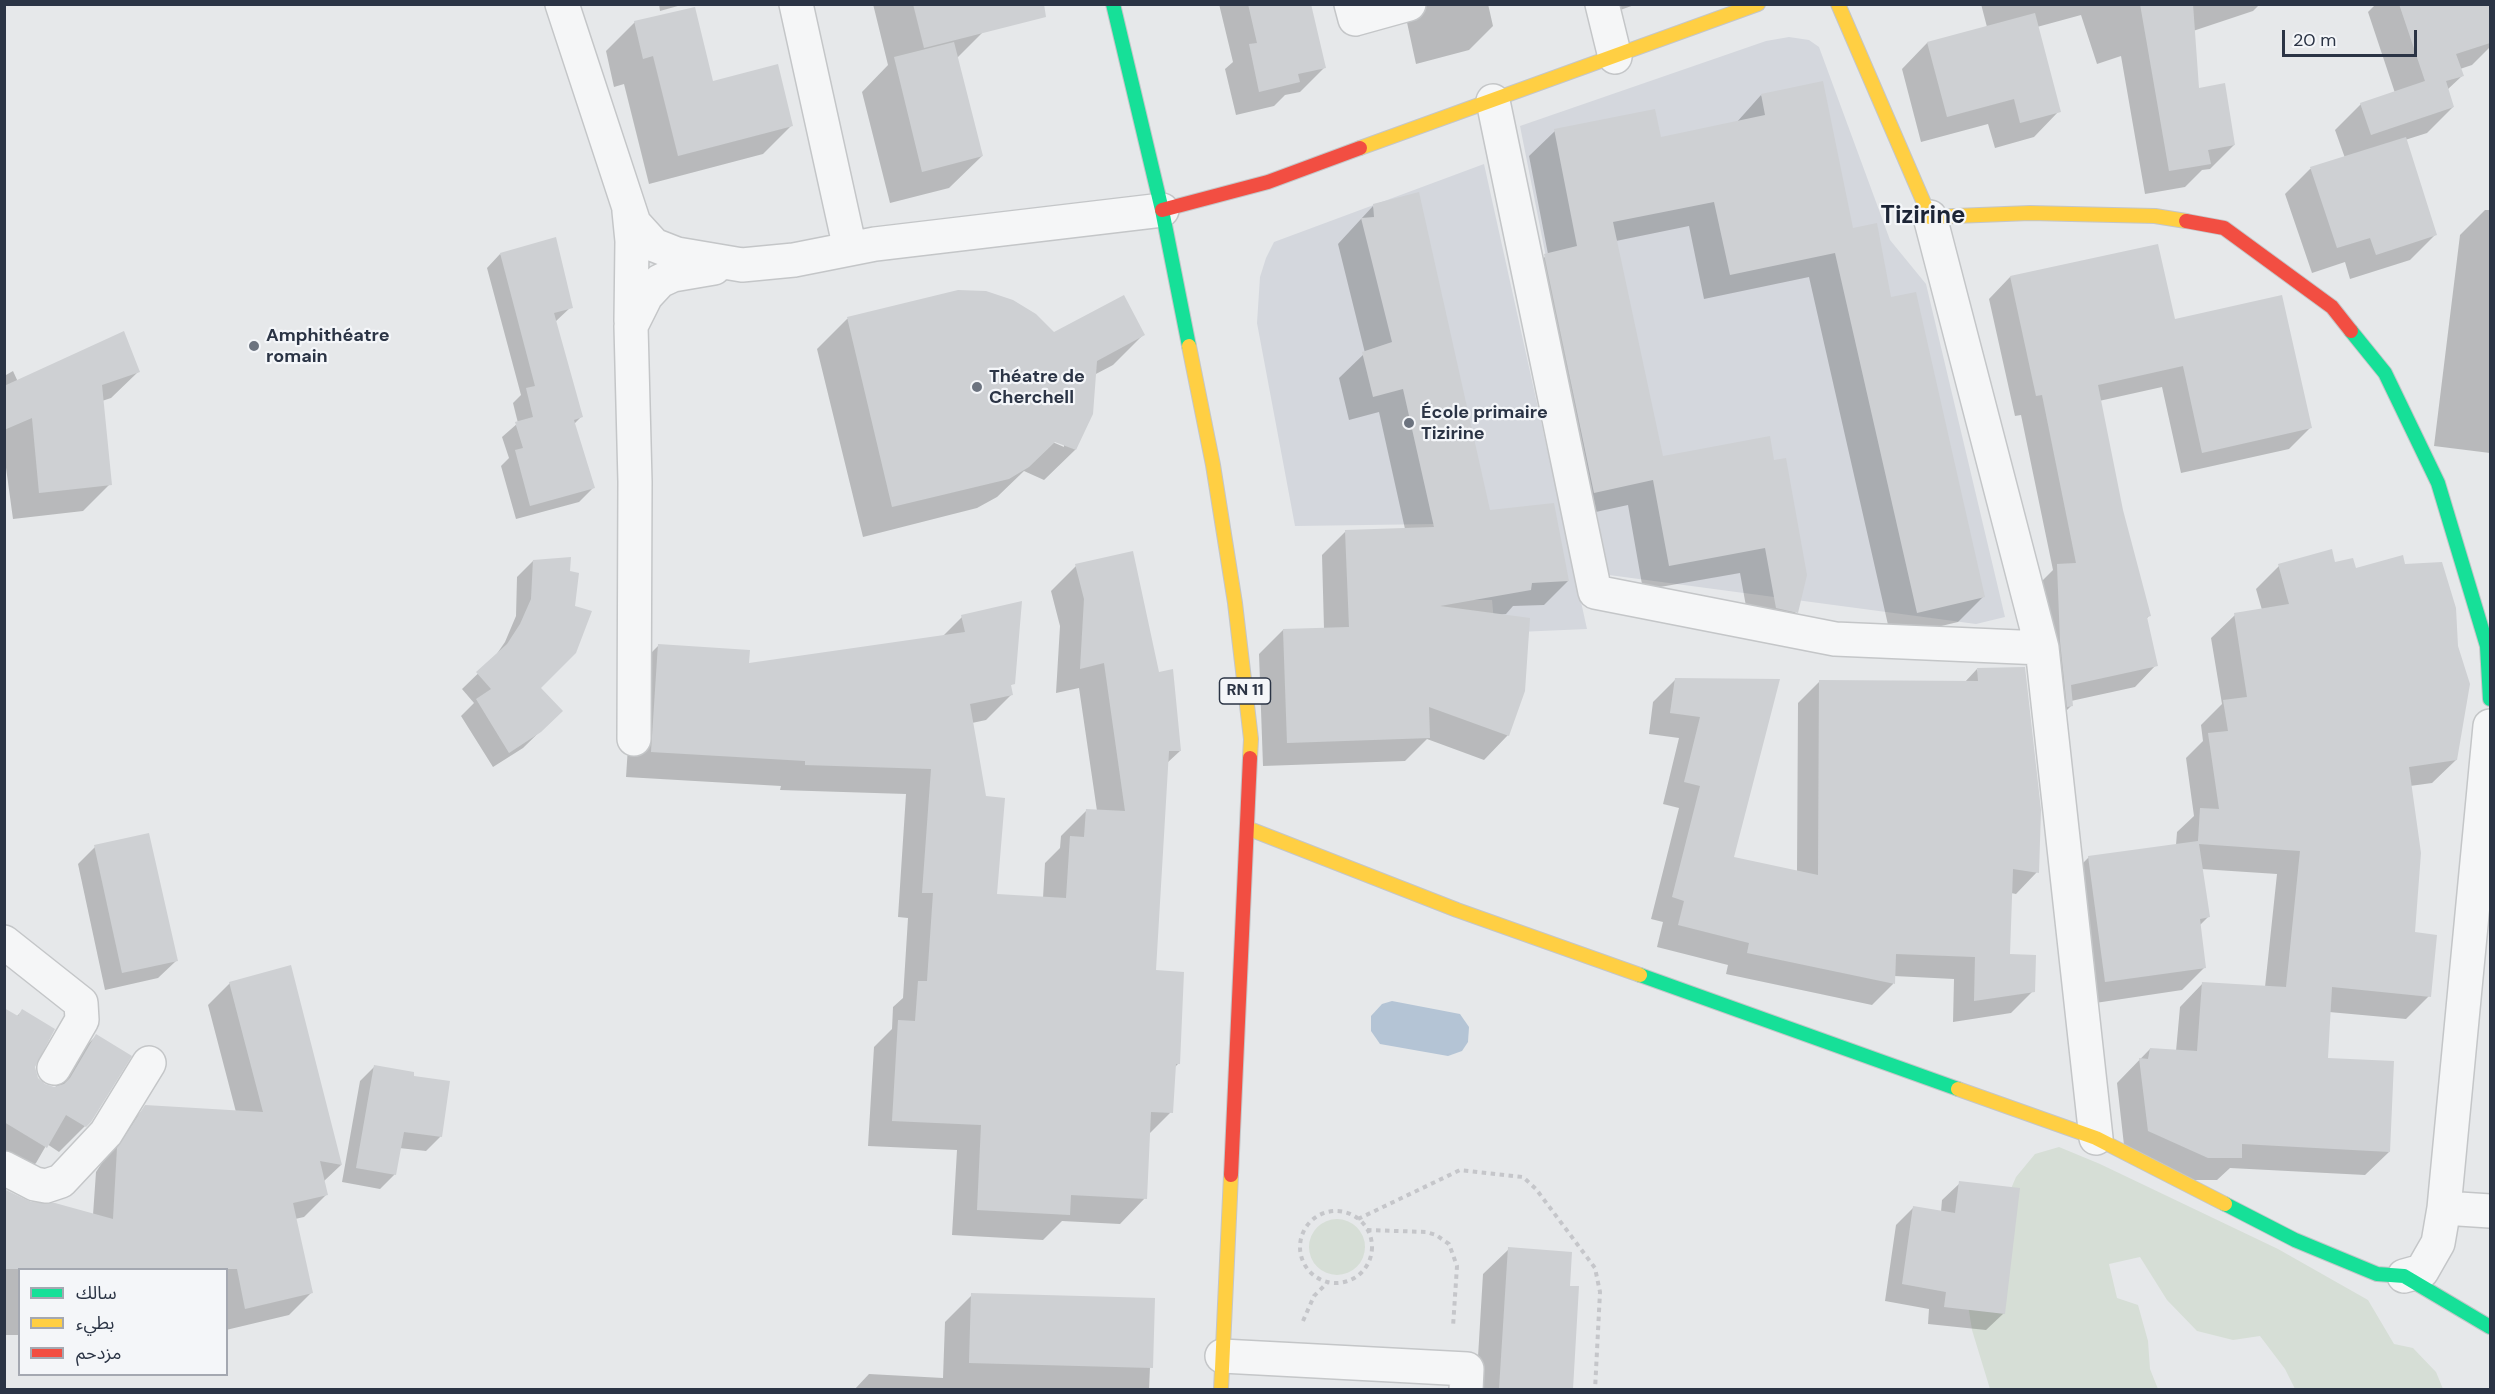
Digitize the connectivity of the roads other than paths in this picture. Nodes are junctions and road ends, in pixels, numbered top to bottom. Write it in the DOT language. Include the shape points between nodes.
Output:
graph roads {
  1 [pos="562,4"];
  2 [pos="796,4"];
  3 [pos="1113,4"];
  4 [pos="1351,4"];
  5 [pos="1409,4"];
  6 [pos="1602,4"];
  7 [pos="1758,4"];
  8 [pos="1838,4"];
  9 [pos="1615,57"];
  10 [pos="1493,101"];
  11 [pos="629,207"];
  12 [pos="1161,210"];
  13 [pos="1930,217"];
  14 [pos="850,249"];
  15 [pos="742,265"];
  16 [pos="631,326"];
  17 [pos="2043,648"];
  18 [pos="2490,699"];
  19 [pos="2490,734"];
  20 [pos="634,739"];
  21 [pos="1247,828"];
  22 [pos="5,946"];
  23 [pos="150,1063"];
  24 [pos="54,1068"];
  25 [pos="2096,1138"];
  26 [pos="4,1168"];
  27 [pos="2444,1208"];
  28 [pos="2490,1211"];
  29 [pos="2404,1276"];
  30 [pos="2490,1327"];
  31 [pos="1222,1356"];
  32 [pos="1458,1379"];
  33 [pos="1221,1389"];
  1 -- 11 [label="street"];
  2 -- 14 [label="street"];
  3 -- 12 [label="street, RN 11"];
  4 -- 5 [label="street" via="1355,19"];
  6 -- 9 [label="street"];
  7 -- 9 [label="street"];
  8 -- 13 [label="street"];
  9 -- 10 [label="street"];
  10 -- 12 [label="street" via="1268,182"];
  10 -- 17 [label="street" via="1595,592 1835,639"];
  11 -- 15 [label="street" via="634,223 654,245 692,258"];
  11 -- 16 [label="street"];
  12 -- 14 [label="street"];
  12 -- 21 [label="street, RN 11" via="1213,465 1235,603 1251,739"];
  13 -- 17 [label="street"];
  13 -- 18 [label="street" via="2030,213 2155,216 2224,228 2332,308 2385,373 2438,483 2487,646"];
  14 -- 15 [label="street"];
  15 -- 16 [label="street" via="689,271 660,281 646,296"];
  16 -- 20 [label="street"];
  17 -- 25 [label="street"];
  19 -- 27 [label="street"];
  21 -- 25 [label="street" via="1457,910"];
  21 -- 31 [label="street, RN 11"];
  22 -- 24 [label="street" via="81,1003 82,1020"];
  23 -- 26 [label="street" via="106,1134 61,1181 46,1186 34,1184"];
  25 -- 29 [label="street" via="2295,1240 2377,1274"];
  27 -- 28 [label="street"];
  27 -- 29 [label="street" via="2438,1243 2422,1271"];
  29 -- 30 [label="street"];
  31 -- 32 [label="street"];
  31 -- 33 [label="street, RN 11"];
}
